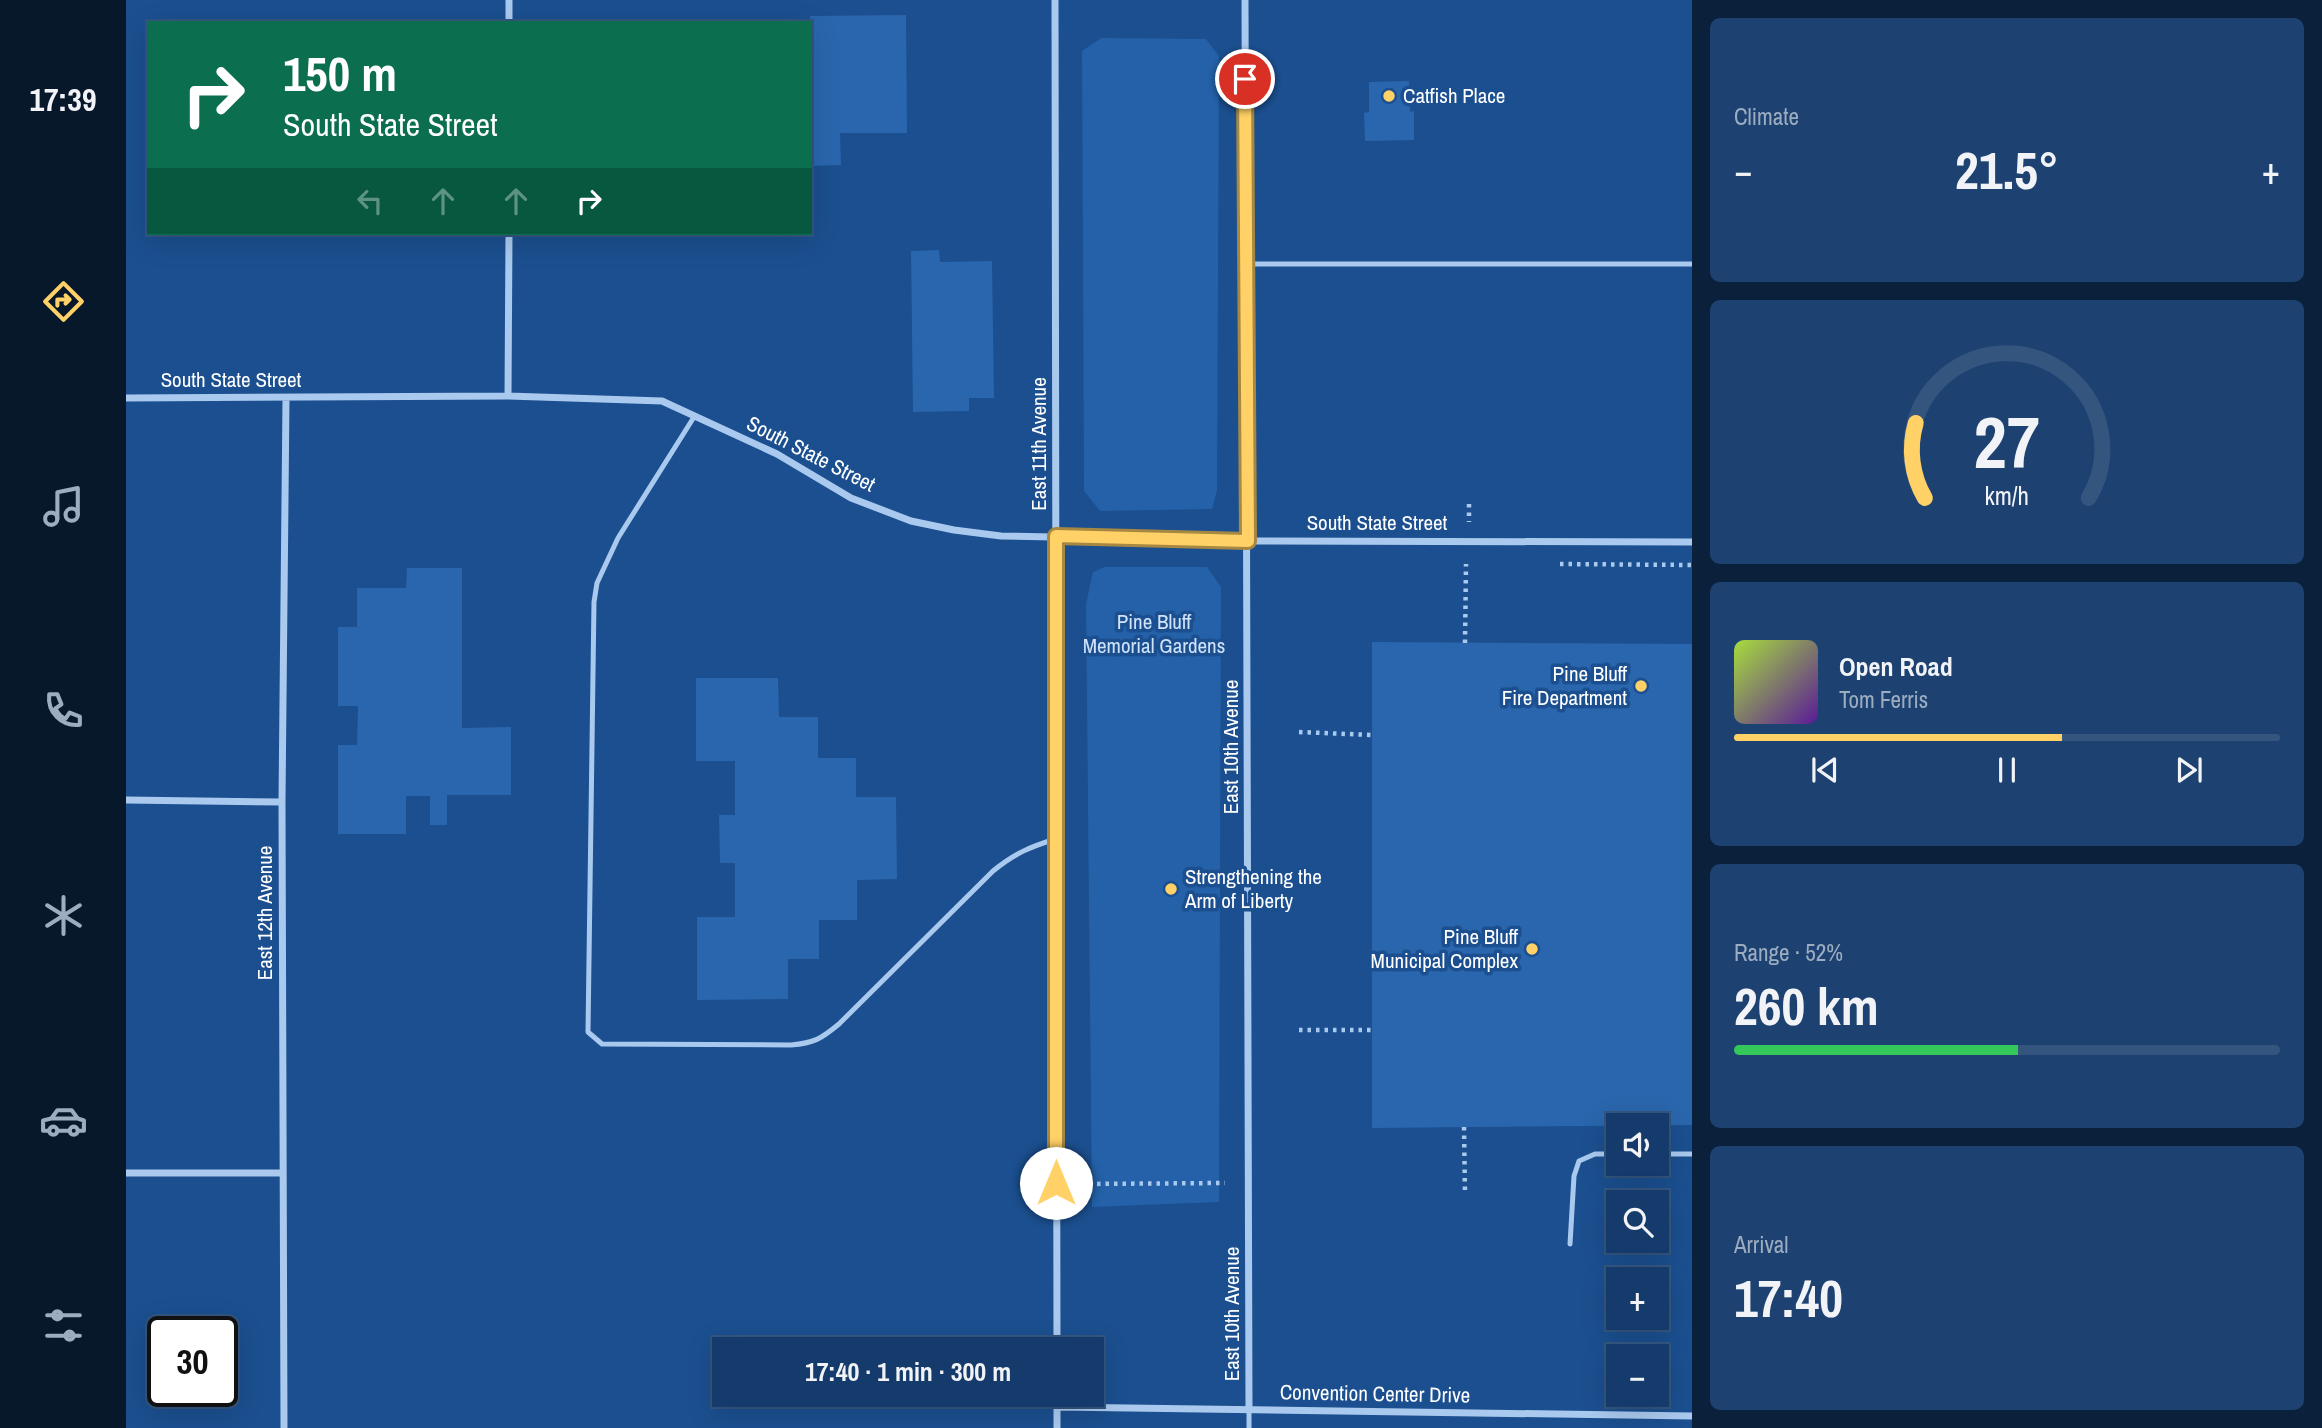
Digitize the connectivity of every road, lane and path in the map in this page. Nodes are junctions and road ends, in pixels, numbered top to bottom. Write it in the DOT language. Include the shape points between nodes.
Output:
graph roads {
  1 [pos="509,0"];
  2 [pos="1055,0"];
  3 [pos="1245,0"];
  4 [pos="509,21"];
  5 [pos="509,235"];
  6 [pos="1246,264"];
  7 [pos="1692,264"];
  8 [pos="508,396"];
  9 [pos="126,398"];
  10 [pos="286,398"];
  11 [pos="694,417"];
  12 [pos="1469,504"];
  13 [pos="1469,522"];
  14 [pos="1056,536"];
  15 [pos="1248,541"];
  16 [pos="1692,541"];
  17 [pos="1466,564"];
  18 [pos="1560,564"];
  19 [pos="1692,565"];
  20 [pos="1465,643"];
  21 [pos="1299,732"];
  22 [pos="1372,735"];
  23 [pos="126,800"];
  24 [pos="282,802"];
  25 [pos="1056,839"];
  26 [pos="1299,1030"];
  27 [pos="1372,1030"];
  28 [pos="1464,1127"];
  29 [pos="1606,1154"];
  30 [pos="1669,1154"];
  31 [pos="1692,1154"];
  32 [pos="126,1173"];
  33 [pos="282,1173"];
  34 [pos="1225,1183"];
  35 [pos="1080,1184"];
  36 [pos="1465,1194"];
  37 [pos="1570,1244"];
  38 [pos="1057,1337"];
  39 [pos="1057,1407"];
  40 [pos="1249,1410"];
  41 [pos="1692,1416"];
  42 [pos="284,1428"];
  43 [pos="1057,1428"];
  44 [pos="1249,1428"];
  1 -- 4 [label="street"];
  2 -- 14 [label="street, East 11th Avenue"];
  3 -- 6 [label="street, East 10th Avenue"];
  5 -- 8 [label="street"];
  6 -- 7 [label="lane"];
  6 -- 15 [label="street, East 10th Avenue"];
  8 -- 10 [label="street, South State Street"];
  8 -- 11 [label="street, South State Street" via="662,401"];
  9 -- 10 [label="street, South State Street"];
  10 -- 24 [label="street, East 12th Avenue"];
  11 -- 14 [label="street, South State Street" via="777,454 851,498 911,521 1001,536"];
  11 -- 25 [label="lane" via="618,538 597,583 588,1032 602,1044 810,1044 839,1024 993,871 1027,848"];
  12 -- 13 [label="path"];
  14 -- 15 [label="street, South State Street"];
  14 -- 25 [label="street, East 11th Avenue"];
  15 -- 16 [label="street, South State Street"];
  15 -- 40 [label="street, East 10th Avenue"];
  17 -- 20 [label="path"];
  18 -- 19 [label="path"];
  21 -- 22 [label="path"];
  23 -- 24 [label="street"];
  24 -- 33 [label="street, East 12th Avenue"];
  25 -- 38 [label="street, East 11th Avenue"];
  26 -- 27 [label="path"];
  28 -- 36 [label="path"];
  29 -- 37 [label="lane" via="1580,1161 1574,1176"];
  30 -- 31 [label="lane"];
  32 -- 33 [label="street"];
  33 -- 42 [label="street, East 12th Avenue"];
  34 -- 35 [label="path"];
  39 -- 40 [label="street, Convention Center Drive"];
  39 -- 43 [label="street"];
  40 -- 41 [label="street, Convention Center Drive"];
  40 -- 44 [label="lane"];
}
